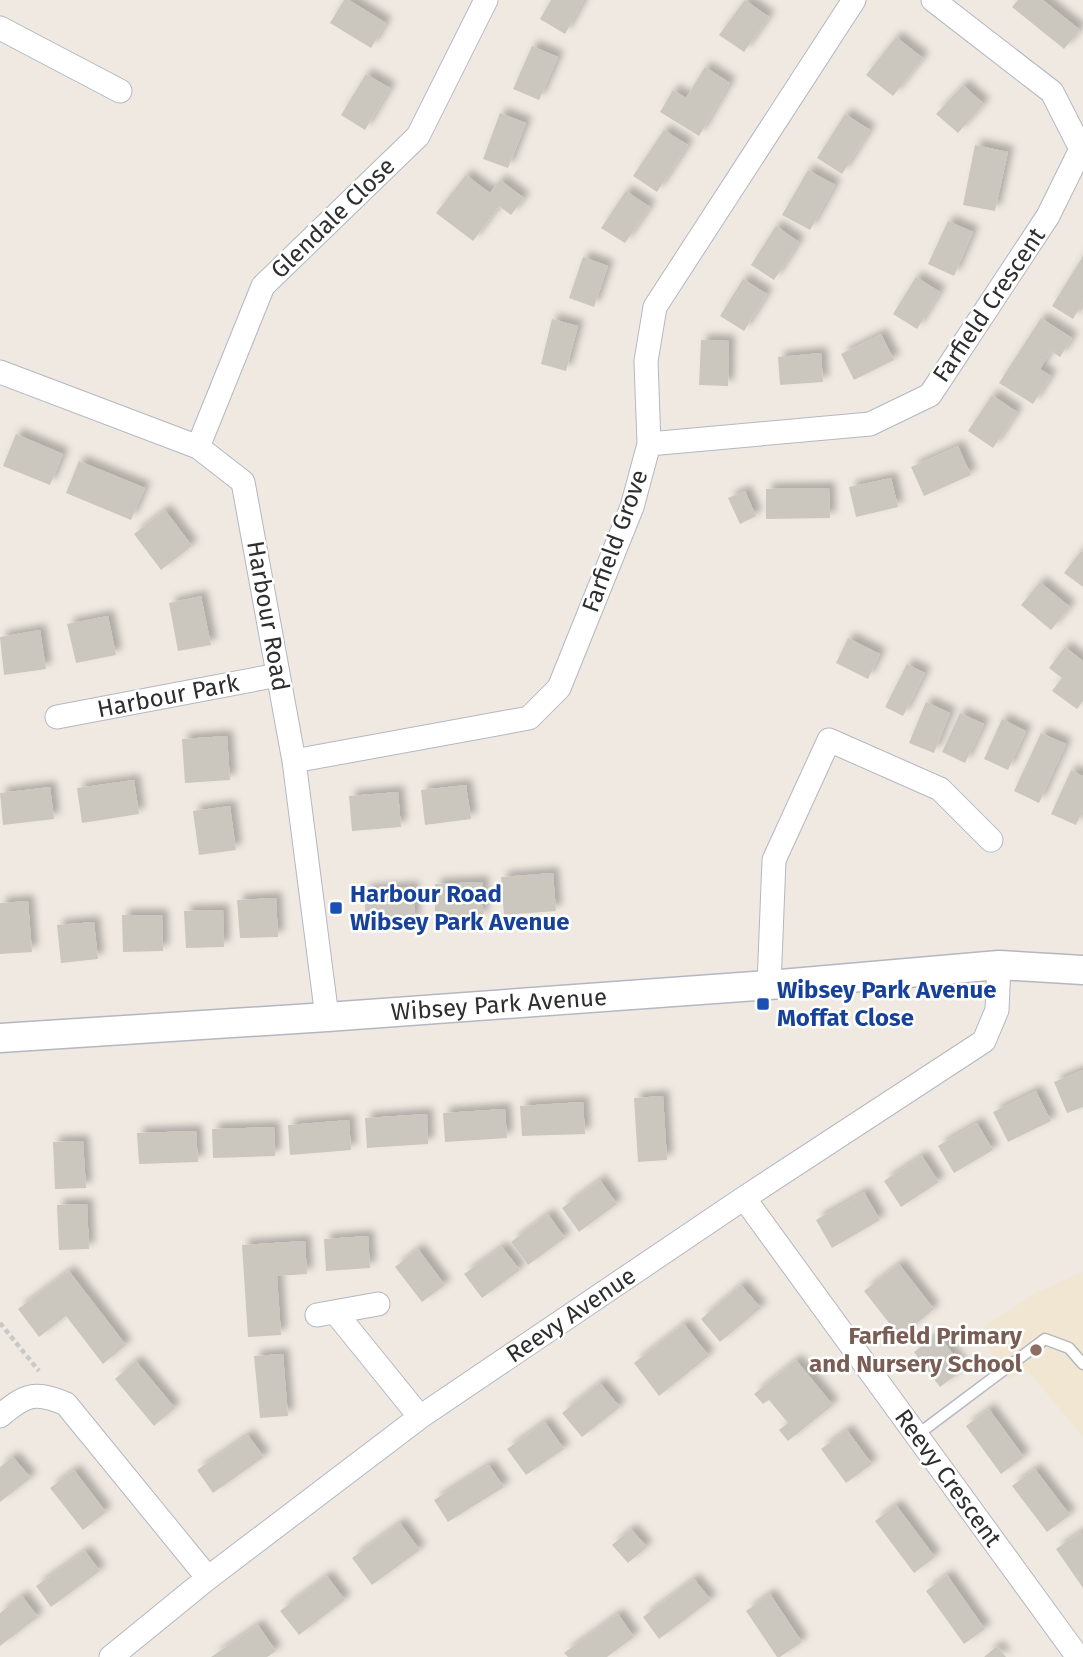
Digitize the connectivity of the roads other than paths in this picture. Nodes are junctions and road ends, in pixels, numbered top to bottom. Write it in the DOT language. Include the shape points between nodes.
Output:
graph roads {
  1 [pos="485,0"];
  2 [pos="854,0"];
  3 [pos="933,0"];
  4 [pos="0,28"];
  5 [pos="120,91"];
  6 [pos="0,372"];
  7 [pos="649,444"];
  8 [pos="198,447"];
  9 [pos="278,675"];
  10 [pos="57,717"];
  11 [pos="294,761"];
  12 [pos="992,840"];
  13 [pos="999,965"];
  14 [pos="1083,970"];
  15 [pos="769,985"];
  16 [pos="327,1017"];
  17 [pos="0,1038"];
  18 [pos="744,1198"];
  19 [pos="378,1304"];
  20 [pos="1083,1364"];
  21 [pos="0,1416"];
  22 [pos="420,1417"];
  23 [pos="916,1435"];
  24 [pos="208,1578"];
  25 [pos="124,1653"];
  26 [pos="1078,1657"];
  1 -- 8 [label="street, Glendale Close" via="418,136 263,286"];
  2 -- 7 [label="street, Farfield Grove" via="655,307 646,361"];
  3 -- 7 [label="street, Farfield Crescent" via="1052,92 1081,149 1048,216 930,395 870,425"];
  4 -- 5 [label="street"];
  6 -- 8 [label="street, Harbour Road"];
  7 -- 11 [label="street, Farfield Grove" via="632,507 559,688 529,718"];
  8 -- 9 [label="street, Harbour Road" via="243,482"];
  9 -- 10 [label="street, Harbour Park"];
  9 -- 11 [label="street, Harbour Road"];
  11 -- 16 [label="street, Harbour Road"];
  12 -- 15 [label="street" via="940,789 829,740 774,860"];
  13 -- 14 [label="street, Wibsey Park Avenue"];
  13 -- 15 [label="street, Wibsey Park Avenue"];
  13 -- 18 [label="street, Reevy Avenue" via="997,1010 984,1041"];
  15 -- 16 [label="street, Wibsey Park Avenue"];
  16 -- 17 [label="street, Wibsey Park Avenue"];
  18 -- 22 [label="street, Reevy Avenue"];
  18 -- 23 [label="street, Reevy Crescent"];
  19 -- 22 [label="street" via="326,1314"];
  20 -- 23 [label="lane" via="1069,1348 1045,1339"];
  21 -- 24 [label="street" via="29,1397 46,1395 66,1404"];
  22 -- 24 [label="street, Reevy Avenue"];
  23 -- 26 [label="street, Reevy Crescent"];
  24 -- 25 [label="street, Reevy Avenue"];
}
